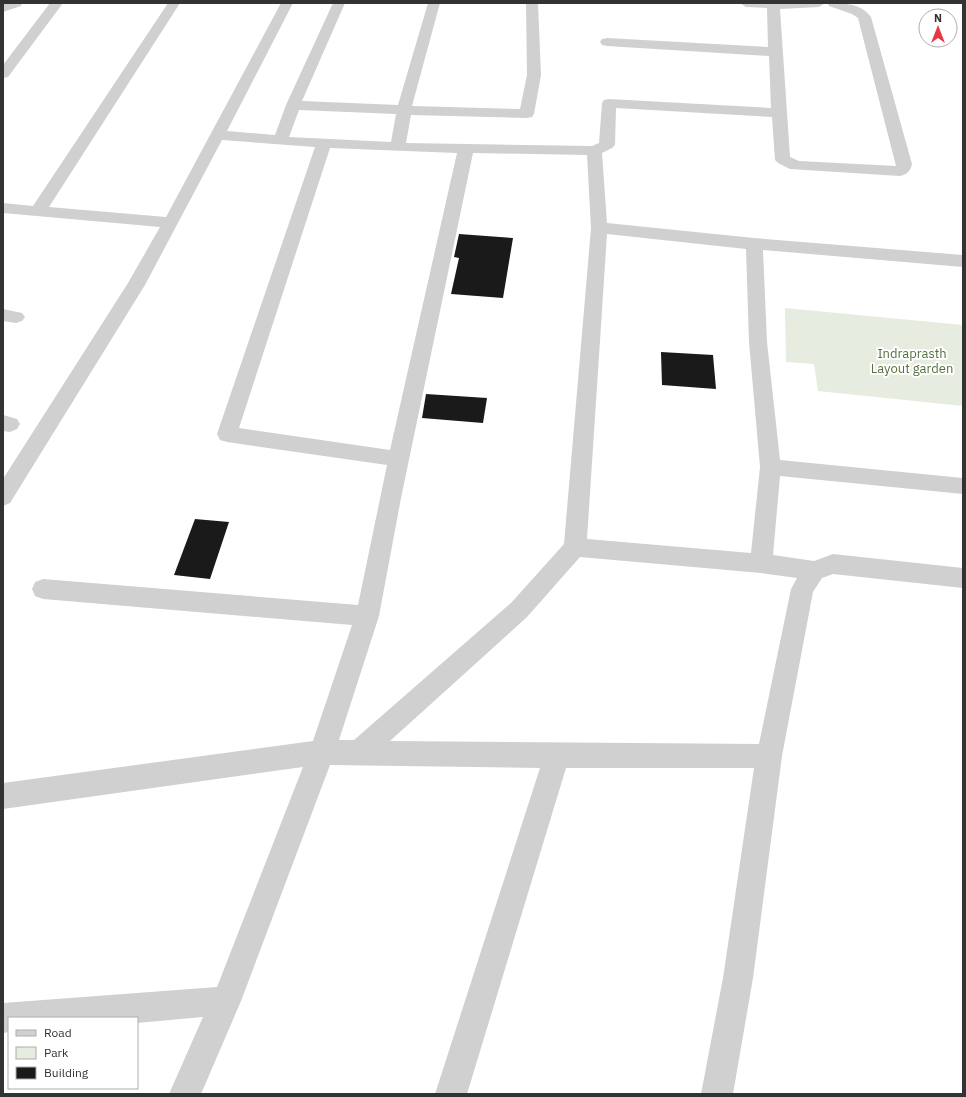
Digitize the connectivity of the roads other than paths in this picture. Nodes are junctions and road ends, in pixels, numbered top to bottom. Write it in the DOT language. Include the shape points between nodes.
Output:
graph roads {
  1 [pos="16,3"];
  2 [pos="57,3"];
  3 [pos="174,3"];
  4 [pos="287,3"];
  5 [pos="338,3"];
  6 [pos="434,3"];
  7 [pos="532,3"];
  8 [pos="746,3"];
  9 [pos="819,3"];
  10 [pos="834,3"];
  11 [pos="773,5"];
  12 [pos="3,8"];
  13 [pos="607,42"];
  14 [pos="776,52"];
  15 [pos="3,74"];
  16 [pos="293,106"];
  17 [pos="404,110"];
  18 [pos="779,113"];
  19 [pos="217,135"];
  20 [pos="282,140"];
  21 [pos="324,143"];
  22 [pos="398,147"];
  23 [pos="466,149"];
  24 [pos="594,151"];
  25 [pos="3,208"];
  26 [pos="38,211"];
  27 [pos="171,223"];
  28 [pos="600,228"];
  29 [pos="754,244"];
  30 [pos="963,262"];
  31 [pos="399,459"];
  32 [pos="770,467"];
  33 [pos="963,486"];
  34 [pos="3,498"];
  35 [pos="575,547"];
  36 [pos="760,563"];
  37 [pos="814,572"];
  38 [pos="963,578"];
  39 [pos="42,589"];
  40 [pos="367,616"];
  41 [pos="322,752"];
  42 [pos="360,752"];
  43 [pos="557,756"];
  44 [pos="769,756"];
  45 [pos="3,796"];
  46 [pos="226,1001"];
  47 [pos="16,1017"];
  48 [pos="184,1094"];
  49 [pos="451,1094"];
  50 [pos="717,1094"];
  1 -- 12 [label="street"];
  2 -- 15 [label="street"];
  3 -- 26 [label="street"];
  4 -- 19 [label="street"];
  5 -- 16 [label="street"];
  6 -- 17 [label="street"];
  7 -- 17 [label="street" via="534,75 527,114"];
  8 -- 11 [label="street"];
  9 -- 11 [label="street"];
  10 -- 18 [label="street" via="857,11 864,17 904,164 903,169 895,172 788,164 783,160 781,153"];
  11 -- 14 [label="street"];
  13 -- 14 [label="street"];
  14 -- 18 [label="street"];
  16 -- 17 [label="street"];
  16 -- 20 [label="street"];
  17 -- 22 [label="street"];
  18 -- 24 [label="street" via="609,103 607,145"];
  19 -- 20 [label="street"];
  19 -- 27 [label="street"];
  20 -- 21 [label="street"];
  21 -- 22 [label="street"];
  21 -- 31 [label="street" via="227,434"];
  22 -- 23 [label="street"];
  23 -- 24 [label="street"];
  23 -- 31 [label="street"];
  24 -- 28 [label="street"];
  25 -- 26 [label="street"];
  26 -- 27 [label="street"];
  27 -- 34 [label="street" via="136,285"];
  28 -- 29 [label="street"];
  28 -- 35 [label="street"];
  29 -- 30 [label="street"];
  29 -- 32 [label="street" via="758,342"];
  31 -- 40 [label="street"];
  32 -- 33 [label="street"];
  32 -- 36 [label="street"];
  35 -- 36 [label="street"];
  35 -- 42 [label="street" via="519,610"];
  36 -- 37 [label="street"];
  37 -- 38 [label="street" via="833,564"];
  37 -- 44 [label="street" via="802,589"];
  39 -- 40 [label="street"];
  40 -- 41 [label="street"];
  41 -- 42 [label="street"];
  41 -- 45 [label="street"];
  41 -- 46 [label="street"];
  42 -- 43 [label="street"];
  43 -- 44 [label="street"];
  43 -- 49 [label="street"];
  44 -- 50 [label="street" via="738,978"];
  46 -- 47 [label="street"];
  46 -- 48 [label="street"];
}
